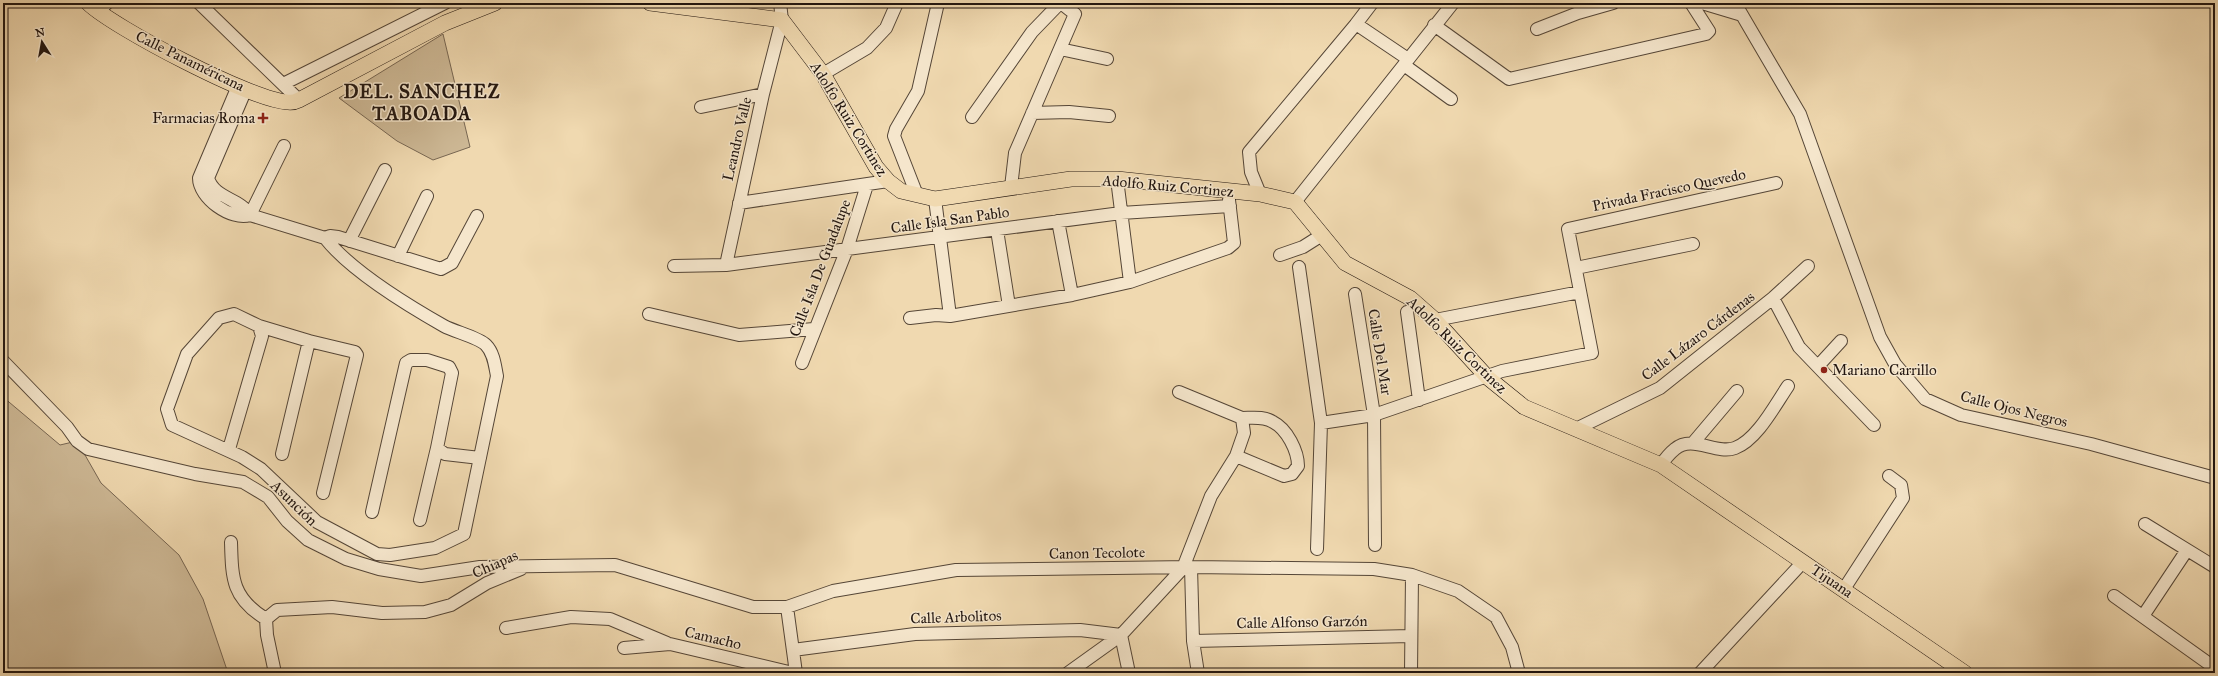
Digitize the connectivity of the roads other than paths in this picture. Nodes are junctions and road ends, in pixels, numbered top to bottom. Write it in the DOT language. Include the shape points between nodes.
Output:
graph roads {
  1 [pos="199,3"];
  2 [pos="444,3"];
  3 [pos="495,3"];
  4 [pos="650,3"];
  5 [pos="780,3"];
  6 [pos="897,3"];
  7 [pos="938,3"];
  8 [pos="1060,3"];
  9 [pos="1372,3"];
  10 [pos="1453,3"];
  11 [pos="1613,3"];
  12 [pos="1691,3"];
  13 [pos="1702,3"];
  14 [pos="1735,3"];
  15 [pos="98,6"];
  16 [pos="727,8"];
  17 [pos="1742,15"];
  18 [pos="782,20"];
  19 [pos="1356,24"];
  20 [pos="1434,25"];
  21 [pos="1537,29"];
  22 [pos="1060,49"];
  23 [pos="1107,59"];
  24 [pos="1406,62"];
  25 [pos="823,74"];
  26 [pos="283,84"];
  27 [pos="242,88"];
  28 [pos="763,94"];
  29 [pos="1451,99"];
  30 [pos="299,100"];
  31 [pos="701,107"];
  32 [pos="1032,113"];
  33 [pos="1110,116"];
  34 [pos="972,117"];
  35 [pos="284,146"];
  36 [pos="386,170"];
  37 [pos="1117,179"];
  38 [pos="888,181"];
  39 [pos="1776,183"];
  40 [pos="867,185"];
  41 [pos="1011,187"];
  42 [pos="1227,191"];
  43 [pos="1260,194"];
  44 [pos="917,195"];
  45 [pos="426,196"];
  46 [pos="935,199"];
  47 [pos="1295,202"];
  48 [pos="739,203"];
  49 [pos="1230,206"];
  50 [pos="1121,213"];
  51 [pos="250,215"];
  52 [pos="477,216"];
  53 [pos="1058,221"];
  54 [pos="998,230"];
  55 [pos="1322,235"];
  56 [pos="325,238"];
  57 [pos="939,238"];
  58 [pos="350,241"];
  59 [pos="1693,244"];
  60 [pos="847,249"];
  61 [pos="1280,255"];
  62 [pos="398,256"];
  63 [pos="726,265"];
  64 [pos="674,266"];
  65 [pos="1808,266"];
  66 [pos="1299,267"];
  67 [pos="1576,268"];
  68 [pos="1130,282"];
  69 [pos="1580,292"];
  70 [pos="1355,294"];
  71 [pos="1072,295"];
  72 [pos="1773,298"];
  73 [pos="1009,306"];
  74 [pos="1407,312"];
  75 [pos="649,314"];
  76 [pos="950,316"];
  77 [pos="910,318"];
  78 [pos="1435,320"];
  79 [pos="260,326"];
  80 [pos="814,329"];
  81 [pos="309,341"];
  82 [pos="1841,342"];
  83 [pos="3,361"];
  84 [pos="802,363"];
  85 [pos="1818,366"];
  86 [pos="1487,378"];
  87 [pos="1788,386"];
  88 [pos="1736,391"];
  89 [pos="1179,392"];
  90 [pos="1419,400"];
  91 [pos="1374,415"];
  92 [pos="1242,418"];
  93 [pos="1321,423"];
  94 [pos="1874,425"];
  95 [pos="1578,428"];
  96 [pos="1693,443"];
  97 [pos="437,448"];
  98 [pos="228,449"];
  99 [pos="282,454"];
  100 [pos="1236,456"];
  101 [pos="480,458"];
  102 [pos="1661,465"];
  103 [pos="1889,476"];
  104 [pos="2215,478"];
  105 [pos="323,493"];
  106 [pos="372,512"];
  107 [pos="420,520"];
  108 [pos="2145,524"];
  109 [pos="231,542"];
  110 [pos="1375,545"];
  111 [pos="1317,549"];
  112 [pos="2187,550"];
  113 [pos="1803,562"];
  114 [pos="527,566"];
  115 [pos="1187,567"];
  116 [pos="2215,567"];
  117 [pos="1412,575"];
  118 [pos="1844,589"];
  119 [pos="2114,596"];
  120 [pos="787,607"];
  121 [pos="2143,616"];
  122 [pos="266,620"];
  123 [pos="506,628"];
  124 [pos="1121,635"];
  125 [pos="1411,636"];
  126 [pos="1193,641"];
  127 [pos="670,644"];
  128 [pos="624,648"];
  129 [pos="793,650"];
  130 [pos="2215,668"];
  131 [pos="275,673"];
  132 [pos="795,673"];
  133 [pos="1068,673"];
  134 [pos="1130,673"];
  135 [pos="1198,673"];
  136 [pos="1411,673"];
  137 [pos="1518,673"];
  138 [pos="1700,673"];
  139 [pos="1965,673"];
  1 -- 26 [label="street"];
  2 -- 26 [label="street"];
  3 -- 30 [label="main road" via="445,24"];
  4 -- 16 [label="main road"];
  5 -- 18 [label="street"];
  6 -- 25 [label="street" via="886,28 867,48"];
  7 -- 44 [label="street" via="918,91 894,136"];
  8 -- 22 [label="street" via="1075,14"];
  8 -- 34 [label="street" via="1032,32"];
  9 -- 19 [label="street"];
  10 -- 20 [label="street"];
  11 -- 21 [label="street"];
  12 -- 20 [label="street" via="1710,31 1706,34 1509,79"];
  13 -- 17 [label="street"];
  14 -- 17 [label="street, Calle Ojos Negros"];
  15 -- 27 [label="main road, Calle Panaméricana" via="121,27"];
  16 -- 18 [label="main road"];
  17 -- 104 [label="street, Calle Ojos Negros" via="1800,114 1880,337 1895,364 1925,399 1961,415 2092,444"];
  18 -- 25 [label="main road, Adolfo Ruiz Cortinez"];
  18 -- 28 [label="street, Leandro Valle"];
  19 -- 24 [label="street"];
  19 -- 43 [label="street" via="1249,152 1250,172"];
  20 -- 24 [label="street"];
  22 -- 23 [label="street"];
  22 -- 32 [label="street"];
  24 -- 29 [label="street"];
  24 -- 47 [label="street"];
  25 -- 38 [label="main road, Adolfo Ruiz Cortinez" via="876,167"];
  26 -- 30 [label="street"];
  27 -- 30 [label="main road, Calle Panaméricana" via="286,102"];
  27 -- 51 [label="street" via="204,178 220,194 247,209"];
  28 -- 31 [label="street"];
  28 -- 48 [label="street, Leandro Valle"];
  32 -- 33 [label="street" via="1069,112"];
  32 -- 41 [label="street" via="1015,153"];
  35 -- 51 [label="street"];
  36 -- 58 [label="street"];
  37 -- 41 [label="main road, Adolfo Ruiz Cortinez" via="1071,179"];
  37 -- 42 [label="main road, Adolfo Ruiz Cortinez"];
  37 -- 50 [label="street"];
  38 -- 40 [label="street"];
  38 -- 44 [label="main road, Adolfo Ruiz Cortinez" via="901,191"];
  39 -- 67 [label="street, Privada Fracisco Quevedo" via="1568,228"];
  40 -- 48 [label="street"];
  40 -- 60 [label="street, Calle Isla De Guadalupe"];
  41 -- 46 [label="main road, Adolfo Ruiz Cortinez"];
  42 -- 43 [label="main road, Adolfo Ruiz Cortinez"];
  42 -- 49 [label="street"];
  43 -- 47 [label="main road, Adolfo Ruiz Cortinez"];
  44 -- 46 [label="main road, Adolfo Ruiz Cortinez"];
  45 -- 62 [label="street"];
  46 -- 57 [label="street"];
  47 -- 55 [label="main road, Adolfo Ruiz Cortinez"];
  48 -- 63 [label="street, Leandro Valle"];
  49 -- 50 [label="street, Calle Isla San Pablo"];
  49 -- 68 [label="street" via="1234,243 1228,248"];
  50 -- 53 [label="street, Calle Isla San Pablo"];
  50 -- 68 [label="street"];
  51 -- 56 [label="street"];
  52 -- 62 [label="street" via="452,263 446,268 440,269"];
  53 -- 54 [label="street, Calle Isla San Pablo"];
  53 -- 71 [label="street"];
  54 -- 57 [label="street, Calle Isla San Pablo"];
  54 -- 73 [label="street"];
  55 -- 61 [label="street" via="1303,247"];
  55 -- 78 [label="main road, Adolfo Ruiz Cortinez" via="1345,263 1410,298"];
  56 -- 58 [label="street" via="330,236"];
  56 -- 101 [label="street" via="379,285 445,327 486,345 494,359 497,376"];
  57 -- 60 [label="street, Calle Isla San Pablo"];
  57 -- 76 [label="street"];
  58 -- 62 [label="street"];
  59 -- 67 [label="street"];
  60 -- 63 [label="street, Calle Isla San Pablo"];
  60 -- 80 [label="street, Calle Isla De Guadalupe"];
  63 -- 64 [label="street, Calle Isla San Pablo"];
  65 -- 72 [label="street, Calle Lázaro Cárdenas"];
  66 -- 93 [label="street"];
  67 -- 69 [label="street"];
  68 -- 71 [label="street"];
  69 -- 78 [label="street"];
  69 -- 86 [label="street" via="1592,353 1502,372"];
  70 -- 91 [label="street, Calle Del Mar"];
  71 -- 73 [label="street"];
  72 -- 85 [label="street" via="1799,347"];
  72 -- 95 [label="street, Calle Lázaro Cárdenas" via="1660,388"];
  73 -- 76 [label="street"];
  74 -- 90 [label="street"];
  75 -- 80 [label="street" via="739,335"];
  76 -- 77 [label="street"];
  78 -- 86 [label="main road, Adolfo Ruiz Cortinez"];
  79 -- 81 [label="street"];
  79 -- 98 [label="street" via="262,336"];
  79 -- 98 [label="street" via="234,314 219,318 187,354 167,409 172,425 178,430"];
  80 -- 84 [label="street, Calle Isla De Guadalupe"];
  81 -- 99 [label="street"];
  81 -- 105 [label="street" via="355,352 357,355"];
  82 -- 85 [label="street"];
  83 -- 114 [label="street, Asunción" via="67,427 77,441 88,449 250,485 268,497 287,521 308,540 346,559 379,569 421,576 480,567"];
  85 -- 94 [label="street"];
  86 -- 90 [label="street"];
  86 -- 95 [label="main road, Adolfo Ruiz Cortinez" via="1524,407"];
  87 -- 96 [label="street" via="1751,438 1734,448 1715,449"];
  88 -- 96 [label="street"];
  89 -- 92 [label="street"];
  90 -- 91 [label="street"];
  91 -- 93 [label="street"];
  91 -- 110 [label="street, Calle Del Mar"];
  92 -- 100 [label="street" via="1244,433"];
  92 -- 100 [label="street" via="1262,418 1283,430 1298,457 1298,466 1292,474 1284,476"];
  93 -- 111 [label="street"];
  95 -- 102 [label="main road, Adolfo Ruiz Cortinez"];
  96 -- 102 [label="street" via="1676,448"];
  97 -- 101 [label="street" via="445,454"];
  97 -- 106 [label="street" via="452,373 449,367 427,360 411,360 406,364"];
  97 -- 107 [label="street"];
  98 -- 101 [label="street" via="261,469 317,522 377,554 390,555 435,548 464,534"];
  100 -- 115 [label="street" via="1211,496"];
  102 -- 113 [label="main road, Adolfo Ruiz Cortinez"];
  103 -- 118 [label="street" via="1901,485 1903,498"];
  108 -- 112 [label="street"];
  109 -- 122 [label="street" via="231,570 236,588 254,612"];
  112 -- 116 [label="street"];
  112 -- 121 [label="street"];
  113 -- 118 [label="main road, Tijuana"];
  113 -- 138 [label="street, Tijuana"];
  114 -- 120 [label="street, Chiapas" via="615,565 753,607"];
  114 -- 122 [label="street, Chiapas" via="487,583 451,605 425,612 382,613 332,607 277,610"];
  115 -- 117 [label="street, Canon Tecolote" via="1374,569"];
  115 -- 120 [label="street, Canon Tecolote" via="956,570 833,591"];
  115 -- 124 [label="street"];
  115 -- 126 [label="street"];
  117 -- 125 [label="street"];
  117 -- 137 [label="street, Canon Tecolote" via="1458,591 1496,617 1512,647"];
  118 -- 139 [label="main road, Tijuana"];
  119 -- 121 [label="street"];
  120 -- 129 [label="street"];
  121 -- 130 [label="street"];
  122 -- 131 [label="street"];
  123 -- 127 [label="street" via="570,617 610,619"];
  124 -- 129 [label="street, Calle Arbolitos" via="1080,630 915,634"];
  124 -- 133 [label="street"];
  124 -- 134 [label="street"];
  125 -- 126 [label="street, Calle Alfonso Garzón"];
  125 -- 136 [label="street"];
  126 -- 135 [label="street"];
  127 -- 128 [label="street, Camacho"];
  127 -- 132 [label="street, Camacho"];
  129 -- 132 [label="street"];
}
